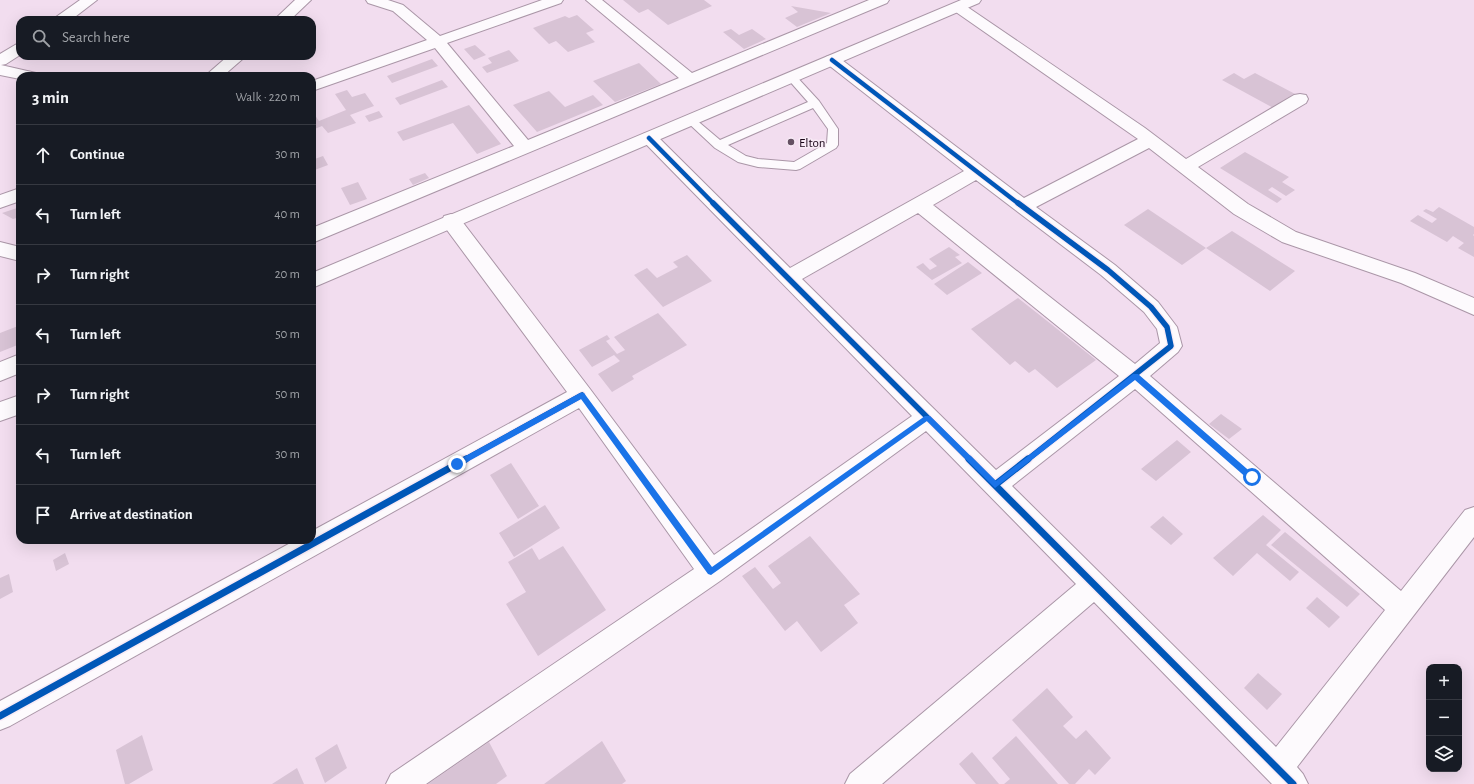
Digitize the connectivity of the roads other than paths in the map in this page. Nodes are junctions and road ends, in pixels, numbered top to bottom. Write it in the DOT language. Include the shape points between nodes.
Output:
graph roads {
  1 [pos="90,0"];
  2 [pos="304,0"];
  3 [pos="373,0"];
  4 [pos="512,0"];
  5 [pos="556,0"];
  6 [pos="593,0"];
  7 [pos="880,0"];
  8 [pos="966,3"];
  9 [pos="67,16"];
  10 [pos="286,16"];
  11 [pos="491,23"];
  12 [pos="438,42"];
  13 [pos="16,51"];
  14 [pos="233,60"];
  15 [pos="832,60"];
  16 [pos="0,61"];
  17 [pos="0,70"];
  18 [pos="218,72"];
  19 [pos="16,73"];
  20 [pos="792,77"];
  21 [pos="690,80"];
  22 [pos="316,85"];
  23 [pos="1300,99"];
  24 [pos="815,103"];
  25 [pos="690,120"];
  26 [pos="649,138"];
  27 [pos="1150,140"];
  28 [pos="719,145"];
  29 [pos="525,148"];
  30 [pos="1185,167"];
  31 [pos="977,172"];
  32 [pos="16,196"];
  33 [pos="0,202"];
  34 [pos="919,204"];
  35 [pos="1023,206"];
  36 [pos="451,221"];
  37 [pos="316,234"];
  38 [pos="0,249"];
  39 [pos="16,253"];
  40 [pos="788,278"];
  41 [pos="316,279"];
  42 [pos="1474,307"];
  43 [pos="16,365"];
  44 [pos="0,372"];
  45 [pos="1136,376"];
  46 [pos="582,395"];
  47 [pos="16,406"];
  48 [pos="0,412"];
  49 [pos="928,418"];
  50 [pos="995,485"];
  51 [pos="1474,518"];
  52 [pos="316,542"];
  53 [pos="312,544"];
  54 [pos="711,572"];
  55 [pos="1094,585"];
  56 [pos="1403,609"];
  57 [pos="0,716"];
  58 [pos="1285,776"];
  59 [pos="401,784"];
  60 [pos="860,784"];
  1 -- 9 [label="main road"];
  2 -- 10 [label="main road"];
  3 -- 12 [label="main road" via="398,8"];
  4 -- 11 [label="main road"];
  5 -- 11 [label="main road"];
  6 -- 21 [label="main road"];
  7 -- 21 [label="main road"];
  8 -- 15 [label="main road"];
  8 -- 27 [label="main road"];
  11 -- 12 [label="main road"];
  12 -- 22 [label="main road"];
  12 -- 29 [label="main road"];
  13 -- 16 [label="main road"];
  14 -- 18 [label="main road"];
  15 -- 20 [label="main road"];
  15 -- 31 [label="main road"];
  17 -- 19 [label="main road"];
  20 -- 24 [label="lane"];
  20 -- 25 [label="main road"];
  21 -- 29 [label="main road"];
  23 -- 30 [label="main road"];
  24 -- 28 [label="lane"];
  24 -- 28 [label="lane" via="833,130 832,145 796,166 742,159"];
  25 -- 26 [label="main road"];
  25 -- 28 [label="lane"];
  26 -- 36 [label="main road"];
  26 -- 40 [label="main road"];
  27 -- 30 [label="main road"];
  27 -- 35 [label="main road"];
  29 -- 37 [label="main road"];
  30 -- 42 [label="main road" via="1240,209 1289,238 1408,278"];
  31 -- 34 [label="main road"];
  31 -- 35 [label="main road"];
  32 -- 33 [label="main road"];
  34 -- 40 [label="main road"];
  34 -- 45 [label="main road"];
  35 -- 45 [label="main road" via="1108,270 1151,307 1167,327 1171,346"];
  36 -- 41 [label="main road"];
  36 -- 46 [label="main road"];
  38 -- 39 [label="main road"];
  40 -- 49 [label="main road"];
  43 -- 44 [label="main road"];
  45 -- 50 [label="main road"];
  45 -- 56 [label="main road"];
  46 -- 52 [label="main road"];
  46 -- 54 [label="main road"];
  47 -- 48 [label="main road"];
  49 -- 50 [label="main road"];
  49 -- 54 [label="main road"];
  50 -- 55 [label="main road"];
  51 -- 56 [label="main road"];
  53 -- 57 [label="main road"];
  54 -- 59 [label="main road"];
  55 -- 58 [label="main road"];
  55 -- 60 [label="main road"];
  56 -- 58 [label="main road" via="1288,755"];
}
